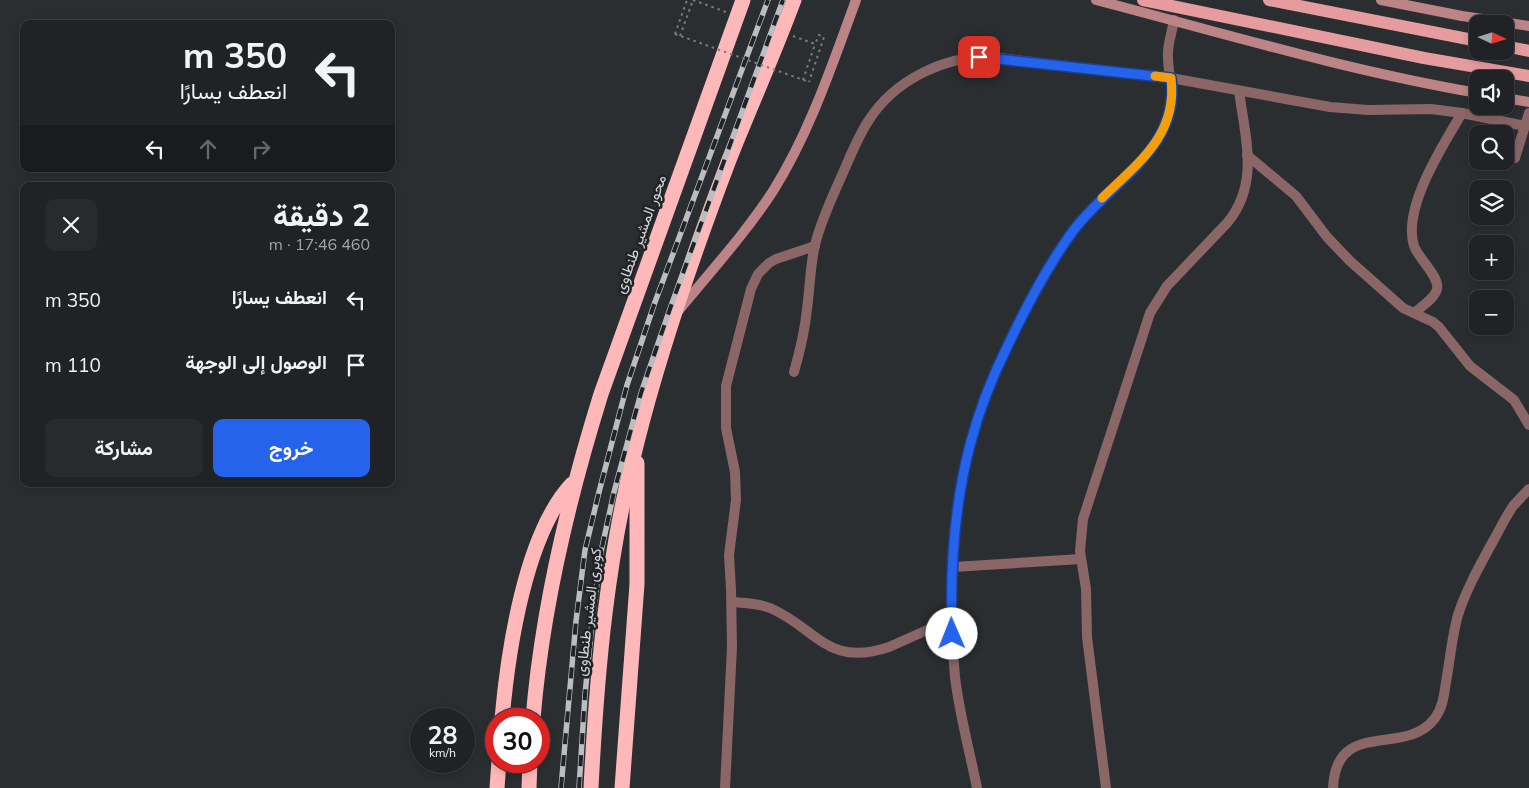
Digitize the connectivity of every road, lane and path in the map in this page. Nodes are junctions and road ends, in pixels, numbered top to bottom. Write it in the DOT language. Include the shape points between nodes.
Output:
graph roads {
  1 [pos="687,0"];
  2 [pos="693,0"];
  3 [pos="794,0"];
  4 [pos="856,0"];
  5 [pos="1096,0"];
  6 [pos="1143,0"];
  7 [pos="1269,0"];
  8 [pos="1381,0"];
  9 [pos="740,6"];
  10 [pos="1174,20"];
  11 [pos="1529,26"];
  12 [pos="782,32"];
  13 [pos="680,36"];
  14 [pos="1469,39"];
  15 [pos="816,44"];
  16 [pos="1514,48"];
  17 [pos="1529,51"];
  18 [pos="1529,76"];
  19 [pos="1171,78"];
  20 [pos="803,80"];
  21 [pos="1239,91"];
  22 [pos="1469,92"];
  23 [pos="1514,100"];
  24 [pos="1529,102"];
  25 [pos="1462,113"];
  26 [pos="1529,113"];
  27 [pos="1525,126"];
  28 [pos="1247,156"];
  29 [pos="1515,158"];
  30 [pos="815,246"];
  31 [pos="1414,313"];
  32 [pos="675,315"];
  33 [pos="794,372"];
  34 [pos="1529,425"];
  35 [pos="637,442"];
  36 [pos="575,481"];
  37 [pos="1529,489"];
  38 [pos="1081,559"];
  39 [pos="953,566"];
  40 [pos="732,602"];
  41 [pos="952,619"];
  42 [pos="503,708"];
  43 [pos="534,708"];
  44 [pos="498,773"];
  45 [pos="530,773"];
  46 [pos="497,788"];
  47 [pos="529,788"];
  48 [pos="591,788"];
  49 [pos="622,788"];
  50 [pos="725,788"];
  51 [pos="977,788"];
  52 [pos="1106,788"];
  53 [pos="1333,788"];
  1 -- 13 [label="path, bridge" via="675,34"];
  2 -- 9 [label="path"];
  2 -- 13 [label="path"];
  3 -- 12 [label="highway"];
  4 -- 32 [label="street" via="817,105 786,170 747,228"];
  5 -- 10 [label="street"];
  6 -- 18 [label="main road" via="1424,58"];
  7 -- 14 [label="main road"];
  8 -- 11 [label="street"];
  9 -- 36 [label="highway, محور المشير طنطاوى" via="605,385"];
  10 -- 19 [label="street" via="1168,50"];
  10 -- 22 [label="street" via="1423,84"];
  12 -- 15 [label="path"];
  12 -- 32 [label="highway" via="729,161"];
  13 -- 20 [label="path, bridge"];
  15 -- 20 [label="path"];
  15 -- 20 [label="path, bridge" via="819,35 824,37 809,82"];
  16 -- 17 [label="main road"];
  19 -- 21 [label="street"];
  19 -- 30 [label="street" via="989,57 957,60 936,67 903,84 867,123 825,213"];
  19 -- 39 [label="street" via="1171,108 1158,138 1131,173 1094,206 1073,231 1008,344 985,398 970,445"];
  21 -- 25 [label="street" via="1344,109 1416,108"];
  21 -- 28 [label="street"];
  23 -- 24 [label="street"];
  25 -- 27 [label="street"];
  25 -- 31 [label="street" via="1435,158 1416,206 1412,231 1415,247 1438,286 1434,295"];
  26 -- 27 [label="street"];
  27 -- 29 [label="street"];
  28 -- 31 [label="street" via="1289,188 1350,262 1395,302"];
  28 -- 38 [label="street" via="1247,186 1235,214 1167,286 1150,313 1083,519"];
  30 -- 33 [label="street" via="804,329"];
  30 -- 40 [label="street" via="776,259 758,274 728,374 726,428 735,472 736,500 729,555"];
  31 -- 34 [label="street" via="1439,327 1470,366 1514,400"];
  32 -- 35 [label="highway"];
  35 -- 48 [label="highway, كوبرى المشير طنطاوى" via="606,592"];
  35 -- 49 [label="highway" via="637,584"];
  36 -- 42 [label="highway" via="550,514 534,553 513,636"];
  36 -- 43 [label="highway" via="548,608"];
  37 -- 53 [label="street" via="1505,519 1461,606 1442,704 1434,719 1415,734 1365,742 1351,749 1337,766"];
  38 -- 39 [label="street"];
  38 -- 52 [label="street"];
  39 -- 41 [label="street"];
  40 -- 41 [label="street" via="771,608 824,644 857,653 889,647"];
  40 -- 50 [label="street"];
  41 -- 51 [label="street" via="955,679"];
  44 -- 46 [label="highway"];
  45 -- 47 [label="highway"];
}
